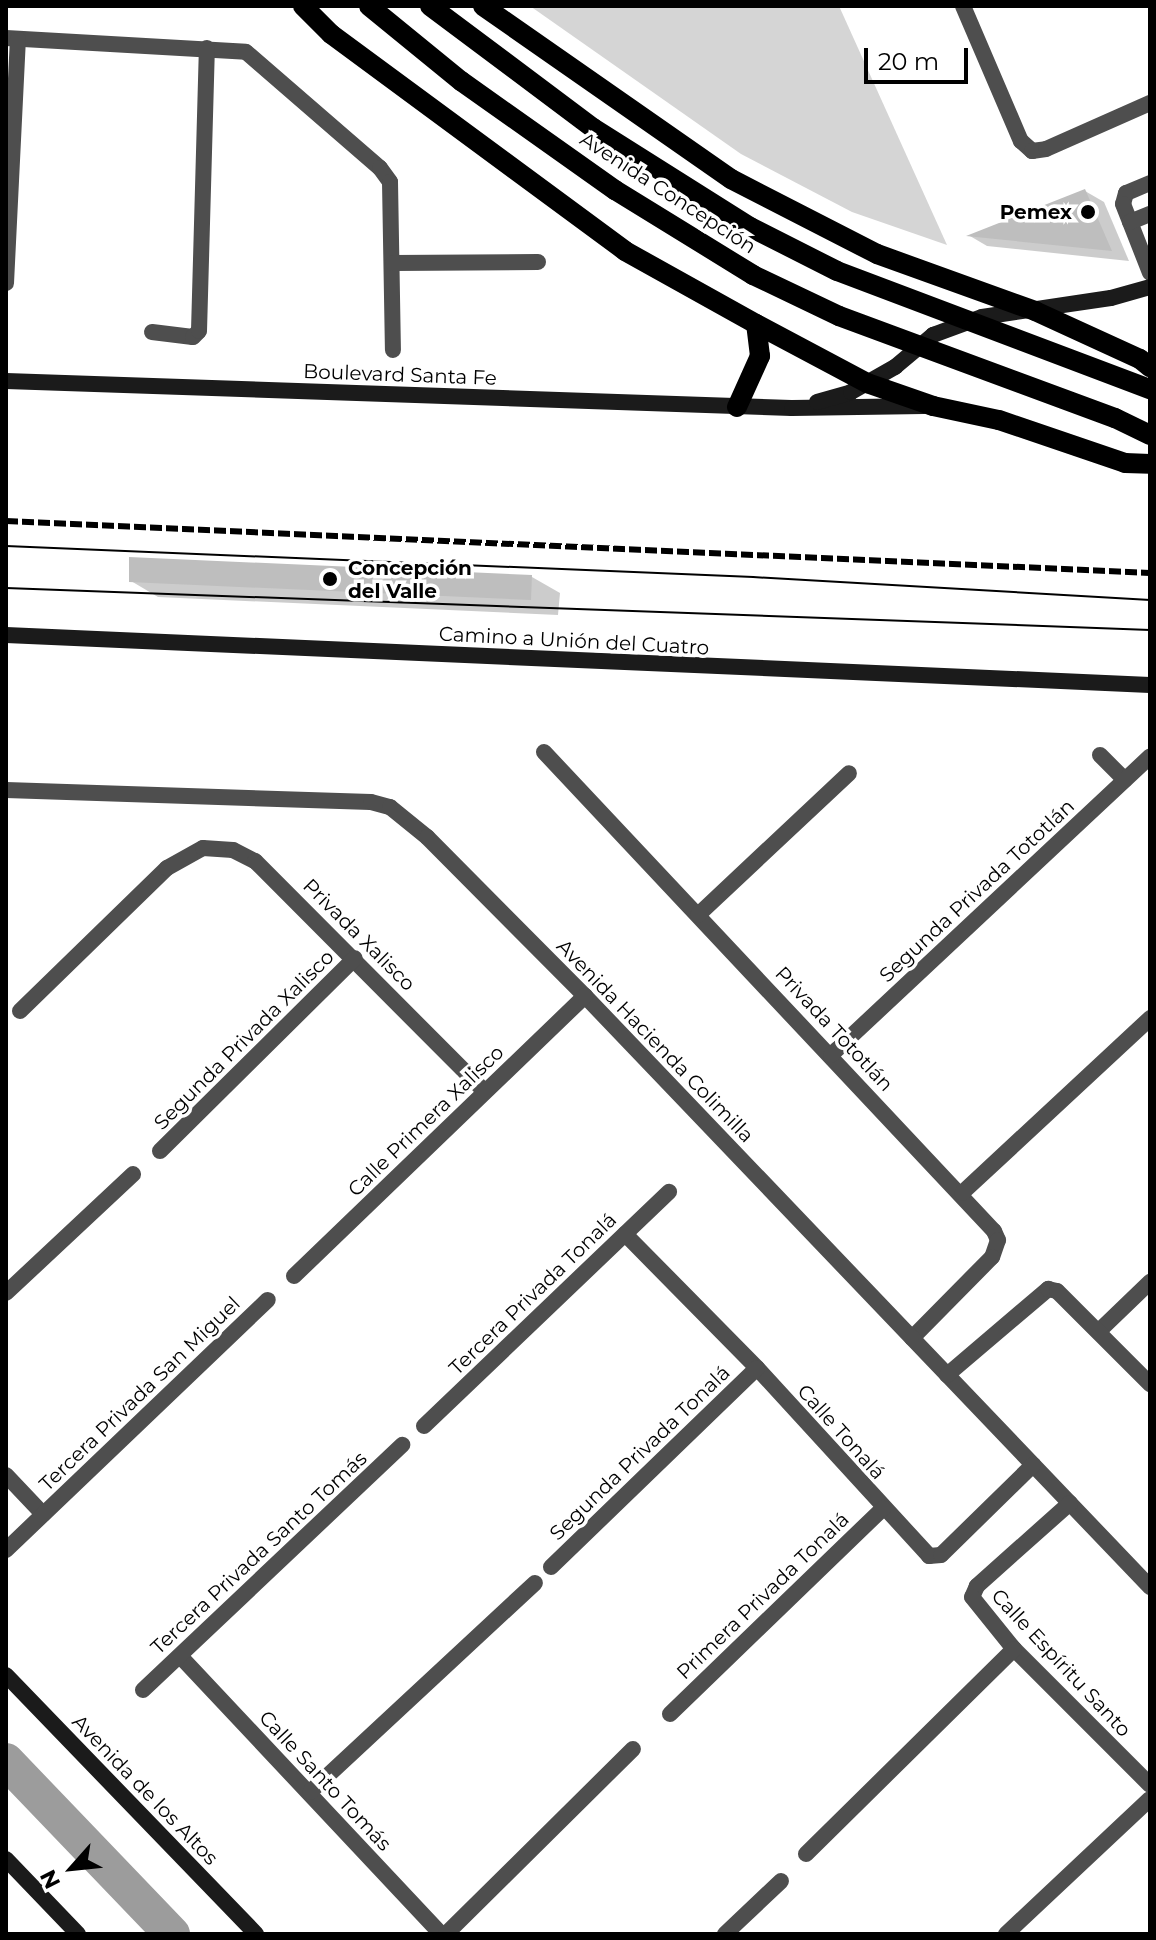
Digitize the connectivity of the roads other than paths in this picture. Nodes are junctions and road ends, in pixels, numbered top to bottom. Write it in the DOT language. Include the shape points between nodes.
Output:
graph roads {
  1 [pos="303,6"];
  2 [pos="369,6"];
  3 [pos="430,6"];
  4 [pos="483,6"];
  5 [pos="963,6"];
  6 [pos="12,38"];
  7 [pos="207,48"];
  8 [pos="1150,103"];
  9 [pos="1150,183"];
  10 [pos="1150,214"];
  11 [pos="1130,222"];
  12 [pos="538,262"];
  13 [pos="393,263"];
  14 [pos="1150,273"];
  15 [pos="6,283"];
  16 [pos="1150,287"];
  17 [pos="1035,311"];
  18 [pos="756,324"];
  19 [pos="152,332"];
  20 [pos="393,350"];
  21 [pos="1150,367"];
  22 [pos="6,381"];
  23 [pos="867,383"];
  24 [pos="1150,389"];
  25 [pos="933,406"];
  26 [pos="737,407"];
  27 [pos="792,408"];
  28 [pos="1150,435"];
  29 [pos="1149,465"];
  30 [pos="6,635"];
  31 [pos="1147,686"];
  32 [pos="544,752"];
  33 [pos="1100,755"];
  34 [pos="1150,757"];
  35 [pos="849,773"];
  36 [pos="1125,780"];
  37 [pos="6,790"];
  38 [pos="698,915"];
  39 [pos="355,958"];
  40 [pos="585,996"];
  41 [pos="20,1011"];
  42 [pos="1150,1018"];
  43 [pos="831,1055"];
  44 [pos="484,1091"];
  45 [pos="160,1151"];
  46 [pos="133,1174"];
  47 [pos="669,1192"];
  48 [pos="962,1193"];
  49 [pos="625,1234"];
  50 [pos="294,1276"];
  51 [pos="1150,1282"];
  52 [pos="6,1293"];
  53 [pos="268,1300"];
  54 [pos="1099,1331"];
  55 [pos="912,1338"];
  56 [pos="757,1368"];
  57 [pos="947,1375"];
  58 [pos="1150,1384"];
  59 [pos="424,1426"];
  60 [pos="402,1445"];
  61 [pos="1033,1465"];
  62 [pos="6,1475"];
  63 [pos="1070,1503"];
  64 [pos="883,1508"];
  65 [pos="43,1514"];
  66 [pos="6,1550"];
  67 [pos="551,1567"];
  68 [pos="535,1583"];
  69 [pos="1150,1587"];
  70 [pos="1014,1649"];
  71 [pos="180,1656"];
  72 [pos="6,1675"];
  73 [pos="143,1690"];
  74 [pos="670,1714"];
  75 [pos="633,1749"];
  76 [pos="1150,1785"];
  77 [pos="310,1792"];
  78 [pos="1150,1799"];
  79 [pos="806,1854"];
  80 [pos="6,1859"];
  81 [pos="781,1881"];
  82 [pos="78,1934"];
  83 [pos="256,1934"];
  84 [pos="443,1934"];
  85 [pos="725,1934"];
  86 [pos="1006,1934"];
  1 -- 18 [label="main road" via="331,34 625,251"];
  2 -- 28 [label="main road, Avenida Concepción" via="461,81 627,198 753,275 839,316"];
  3 -- 24 [label="main road, Avenida Concepción" via="593,128 750,227 860,279"];
  4 -- 17 [label="main road" via="731,179 877,254"];
  5 -- 8 [label="street" via="1021,141 1032,151"];
  6 -- 7 [label="street"];
  6 -- 15 [label="street"];
  7 -- 13 [label="street" via="246,52 384,172 390,182"];
  7 -- 19 [label="street" via="199,331 193,337"];
  9 -- 11 [label="street" via="1126,193 1123,204"];
  10 -- 11 [label="street"];
  11 -- 14 [label="street"];
  12 -- 13 [label="street"];
  13 -- 20 [label="street"];
  16 -- 17 [label="street, Boulevard Santa Fe"];
  17 -- 21 [label="main road"];
  17 -- 23 [label="street, Boulevard Santa Fe" via="982,317 933,335"];
  18 -- 23 [label="main road"];
  18 -- 26 [label="main road" via="760,356"];
  22 -- 26 [label="street, Boulevard Santa Fe"];
  23 -- 25 [label="main road"];
  23 -- 27 [label="street, Boulevard Santa Fe"];
  25 -- 27 [label="street, Boulevard Santa Fe"];
  25 -- 29 [label="main road" via="999,420 1125,463"];
  26 -- 27 [label="street, Boulevard Santa Fe"];
  30 -- 31 [label="street, Camino a Unión del Cuatro"];
  32 -- 38 [label="street, Privada Tototlán"];
  33 -- 36 [label="street"];
  34 -- 36 [label="street, Segunda Privada Tototlán"];
  35 -- 38 [label="street"];
  36 -- 43 [label="street, Segunda Privada Tototlán"];
  37 -- 40 [label="street, Avenida Hacienda Colimilla" via="371,802 390,807 427,837"];
  38 -- 43 [label="street, Privada Tototlán"];
  39 -- 41 [label="street, Privada Xalisco" via="255,861 233,850 203,848 167,868"];
  39 -- 44 [label="street, Privada Xalisco"];
  39 -- 45 [label="street, Segunda Privada Xalisco"];
  40 -- 44 [label="street, Calle Primera Xalisco"];
  40 -- 55 [label="street, Avenida Hacienda Colimilla"];
  42 -- 48 [label="street"];
  43 -- 48 [label="street, Privada Tototlán"];
  44 -- 50 [label="street, Calle Primera Xalisco"];
  46 -- 52 [label="street"];
  47 -- 49 [label="street, Tercera Privada Tonalá"];
  48 -- 55 [label="street, Privada Tototlán" via="994,1231 997,1250"];
  49 -- 56 [label="street, Calle Tonalá"];
  49 -- 59 [label="street, Tercera Privada Tonalá"];
  51 -- 54 [label="street"];
  53 -- 65 [label="street, Tercera Privada San Miguel"];
  54 -- 57 [label="street" via="1057,1291 1048,1289"];
  54 -- 58 [label="street"];
  55 -- 57 [label="street, Avenida Hacienda Colimilla"];
  56 -- 64 [label="street, Calle Tonalá"];
  56 -- 67 [label="street, Segunda Privada Tonalá"];
  57 -- 61 [label="street, Avenida Hacienda Colimilla"];
  60 -- 71 [label="street, Tercera Privada Santo Tomás"];
  61 -- 63 [label="street, Avenida Hacienda Colimilla"];
  61 -- 64 [label="street, Calle Tonalá" via="935,1558"];
  62 -- 65 [label="street"];
  63 -- 69 [label="street, Avenida Hacienda Colimilla"];
  63 -- 70 [label="street, Calle Espíritu Santo" via="974,1591 976,1605"];
  64 -- 74 [label="street, Primera Privada Tonalá"];
  65 -- 66 [label="street, Tercera Privada San Miguel"];
  68 -- 77 [label="street"];
  70 -- 76 [label="street, Calle Espíritu Santo"];
  70 -- 79 [label="street"];
  71 -- 73 [label="street, Tercera Privada Santo Tomás"];
  71 -- 77 [label="street, Calle Santo Tomás"];
  72 -- 83 [label="street, Avenida de los Altos"];
  75 -- 84 [label="street"];
  77 -- 84 [label="street, Calle Santo Tomás"];
  78 -- 86 [label="street"];
  80 -- 82 [label="street"];
  81 -- 85 [label="street"];
}
